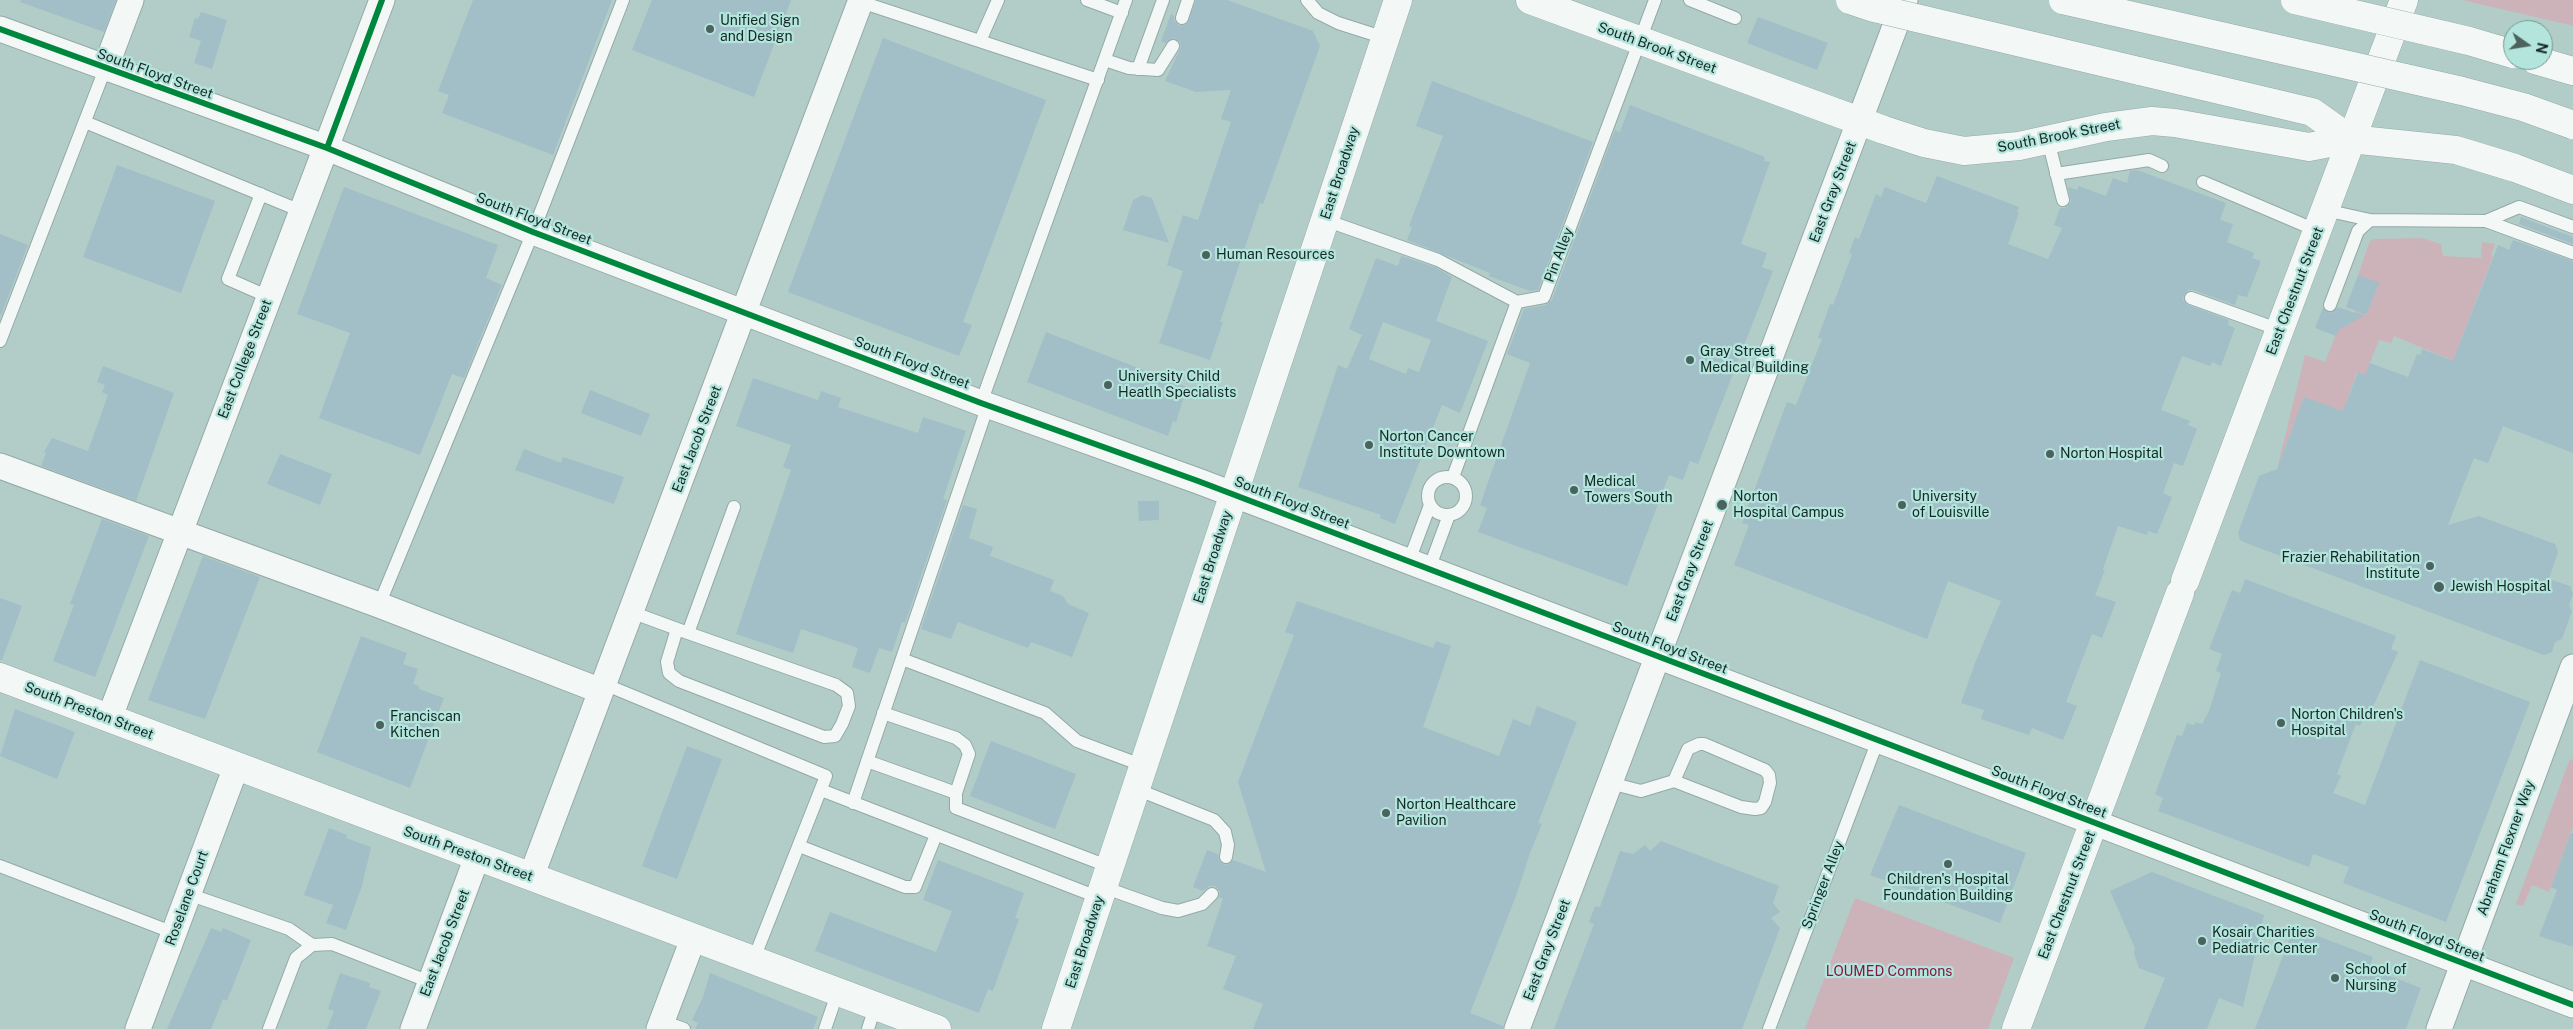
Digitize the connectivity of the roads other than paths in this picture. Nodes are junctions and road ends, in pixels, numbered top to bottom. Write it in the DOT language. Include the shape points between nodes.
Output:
graph roads {
  1 [pos="131,0"];
  2 [pos="382,0"];
  3 [pos="623,0"];
  4 [pos="859,0"];
  5 [pos="998,0"];
  6 [pos="1087,0"];
  7 [pos="1126,0"];
  8 [pos="1163,0"];
  9 [pos="1188,0"];
  10 [pos="1307,0"];
  11 [pos="1398,0"];
  12 [pos="1530,0"];
  13 [pos="1656,0"];
  14 [pos="1690,0"];
  15 [pos="1850,0"];
  16 [pos="1906,0"];
  17 [pos="2063,0"];
  18 [pos="2295,0"];
  19 [pos="2404,0"];
  20 [pos="1122,12"];
  21 [pos="1182,18"];
  22 [pos="1734,18"];
  23 [pos="0,29"];
  24 [pos="1385,38"];
  25 [pos="980,41"];
  26 [pos="1639,42"];
  27 [pos="1173,46"];
  28 [pos="2503,51"];
  29 [pos="1104,60"];
  30 [pos="2553,65"];
  31 [pos="105,69"];
  32 [pos="1138,69"];
  33 [pos="2573,71"];
  34 [pos="1098,80"];
  35 [pos="1860,121"];
  36 [pos="85,122"];
  37 [pos="2573,125"];
  38 [pos="2350,139"];
  39 [pos="2048,140"];
  40 [pos="327,148"];
  41 [pos="2162,166"];
  42 [pos="2056,174"];
  43 [pos="2203,182"];
  44 [pos="2573,190"];
  45 [pos="261,194"];
  46 [pos="2063,200"];
  47 [pos="302,211"];
  48 [pos="1325,220"];
  49 [pos="2370,220"];
  50 [pos="2321,221"];
  51 [pos="2486,221"];
  52 [pos="2573,227"];
  53 [pos="533,232"];
  54 [pos="2573,253"];
  55 [pos="269,297"];
  56 [pos="2191,298"];
  57 [pos="1517,302"];
  58 [pos="2330,305"];
  59 [pos="744,313"];
  60 [pos="2280,330"];
  61 [pos="0,341"];
  62 [pos="985,404"];
  63 [pos="0,466"];
  64 [pos="1453,477"];
  65 [pos="1234,494"];
  66 [pos="1430,505"];
  67 [pos="734,507"];
  68 [pos="1449,515"];
  69 [pos="180,532"];
  70 [pos="1419,565"];
  71 [pos="379,606"];
  72 [pos="631,612"];
  73 [pos="683,631"];
  74 [pos="1658,656"];
  75 [pos="902,659"];
  76 [pos="2573,667"];
  77 [pos="0,678"];
  78 [pos="602,688"];
  79 [pos="883,713"];
  80 [pos="109,719"];
  81 [pos="1878,740"];
  82 [pos="867,761"];
  83 [pos="236,767"];
  84 [pos="1140,777"];
  85 [pos="1674,781"];
  86 [pos="1610,783"];
  87 [pos="821,790"];
  88 [pos="956,793"];
  89 [pos="853,803"];
  90 [pos="2094,822"];
  91 [pos="936,835"];
  92 [pos="799,846"];
  93 [pos="477,857"];
  94 [pos="1226,857"];
  95 [pos="0,866"];
  96 [pos="531,877"];
  97 [pos="1104,884"];
  98 [pos="188,894"];
  99 [pos="1212,894"];
  100 [pos="174,933"];
  101 [pos="693,938"];
  102 [pos="312,945"];
  103 [pos="753,961"];
  104 [pos="2463,963"];
  105 [pos="430,982"];
  106 [pos="838,991"];
  107 [pos="2573,1005"];
  108 [pos="872,1017"];
  109 [pos="668,1026"];
  110 [pos="138,1029"];
  111 [pos="269,1029"];
  112 [pos="413,1029"];
  113 [pos="825,1029"];
  114 [pos="937,1029"];
  115 [pos="1056,1029"];
  116 [pos="1517,1029"];
  117 [pos="1769,1029"];
  118 [pos="2016,1029"];
  119 [pos="2439,1029"];
  1 -- 31 [label="street"];
  2 -- 40 [label="street, East College Street"];
  3 -- 53 [label="lane"];
  4 -- 25 [label="lane"];
  4 -- 59 [label="street, East Jacob Street"];
  5 -- 25 [label="lane"];
  6 -- 20 [label="lane"];
  7 -- 20 [label="lane"];
  8 -- 32 [label="lane"];
  9 -- 21 [label="lane"];
  10 -- 24 [label="lane" via="1318,13 1338,23"];
  11 -- 24 [label="main road, East Broadway"];
  12 -- 26 [label="main road, South Brook Street"];
  13 -- 26 [label="lane"];
  14 -- 22 [label="lane"];
  15 -- 38 [label="main road, bridge" via="2312,112"];
  16 -- 35 [label="street, East Gray Street"];
  17 -- 37 [label="main road, bridge" via="2462,90"];
  18 -- 28 [label="main road, bridge"];
  19 -- 38 [label="main road, East Chestnut Street"];
  20 -- 29 [label="lane"];
  23 -- 31 [label="street, South Floyd Street"];
  24 -- 48 [label="main road, East Broadway"];
  25 -- 34 [label="lane"];
  26 -- 35 [label="main road, South Brook Street"];
  26 -- 57 [label="lane, Pin Alley" via="1544,297"];
  27 -- 32 [label="lane" via="1158,70"];
  29 -- 32 [label="lane"];
  29 -- 34 [label="lane"];
  30 -- 33 [label="main road"];
  31 -- 36 [label="lane"];
  31 -- 40 [label="street, South Floyd Street"];
  34 -- 62 [label="lane"];
  35 -- 39 [label="main road, South Brook Street" via="1924,144 1964,151"];
  35 -- 74 [label="street, East Gray Street"];
  36 -- 45 [label="lane"];
  36 -- 61 [label="lane"];
  38 -- 39 [label="main road, South Brook Street" via="2309,147 2175,122 2152,121"];
  38 -- 44 [label="main road, South Brook Street" via="2456,150"];
  38 -- 50 [label="main road, East Chestnut Street"];
  39 -- 42 [label="lane"];
  40 -- 47 [label="street, East College Street"];
  40 -- 53 [label="street, South Floyd Street"];
  41 -- 42 [label="lane" via="2149,160"];
  42 -- 46 [label="lane"];
  43 -- 50 [label="lane"];
  45 -- 47 [label="lane"];
  45 -- 55 [label="lane" via="228,279"];
  47 -- 55 [label="street, East College Street"];
  48 -- 57 [label="lane" via="1438,260"];
  48 -- 65 [label="main road, East Broadway"];
  49 -- 50 [label="lane"];
  49 -- 51 [label="lane"];
  49 -- 58 [label="lane" via="2358,231"];
  50 -- 60 [label="main road, East Chestnut Street"];
  51 -- 52 [label="lane" via="2519,206"];
  51 -- 54 [label="lane"];
  53 -- 59 [label="street, South Floyd Street"];
  53 -- 71 [label="lane"];
  55 -- 69 [label="street, East College Street"];
  56 -- 60 [label="lane"];
  57 -- 64 [label="lane"];
  59 -- 62 [label="street, South Floyd Street"];
  59 -- 72 [label="street, East Jacob Street"];
  60 -- 90 [label="main road, East Chestnut Street"];
  62 -- 65 [label="street, South Floyd Street"];
  62 -- 75 [label="lane"];
  63 -- 69 [label="street"];
  64 -- 66 [label="lane" via="1445,476 1432,483 1428,498"];
  64 -- 68 [label="lane" via="1464,486 1466,501 1462,508"];
  65 -- 70 [label="street, South Floyd Street"];
  65 -- 84 [label="main road, East Broadway"];
  66 -- 68 [label="lane"];
  66 -- 70 [label="lane"];
  67 -- 73 [label="lane"];
  68 -- 70 [label="lane"];
  69 -- 71 [label="street"];
  69 -- 80 [label="street, East College Street"];
  70 -- 74 [label="street, South Floyd Street"];
  71 -- 78 [label="street"];
  72 -- 73 [label="lane"];
  72 -- 78 [label="street, East Jacob Street"];
  73 -- 73 [label="lane" via="667,662 669,673 679,681 824,737 835,736 849,706 847,693 836,685"];
  74 -- 81 [label="street, South Floyd Street"];
  74 -- 86 [label="street, East Gray Street"];
  75 -- 79 [label="lane"];
  75 -- 84 [label="lane" via="1045,712 1077,741"];
  76 -- 104 [label="street, Abraham Flexner Way"];
  77 -- 80 [label="main road, South Preston Street"];
  78 -- 87 [label="lane" via="826,776"];
  78 -- 96 [label="street, East Jacob Street"];
  79 -- 82 [label="lane"];
  79 -- 88 [label="lane" via="956,738 965,745 969,754"];
  80 -- 83 [label="main road, South Preston Street"];
  81 -- 90 [label="street, South Floyd Street"];
  81 -- 117 [label="lane, Springer Alley"];
  82 -- 88 [label="lane"];
  82 -- 89 [label="lane"];
  83 -- 93 [label="main road, South Preston Street"];
  83 -- 98 [label="street, Roselane Court"];
  84 -- 94 [label="lane" via="1214,820 1225,832"];
  84 -- 97 [label="main road, East Broadway"];
  85 -- 85 [label="lane" via="1688,750 1704,744 1770,775 1765,802 1761,808 1755,809 1741,807"];
  85 -- 86 [label="lane" via="1641,791"];
  86 -- 116 [label="street, East Gray Street"];
  87 -- 89 [label="lane"];
  87 -- 92 [label="lane"];
  88 -- 97 [label="lane" via="956,808"];
  89 -- 91 [label="lane"];
  90 -- 104 [label="street, South Floyd Street"];
  90 -- 118 [label="main road, East Chestnut Street"];
  91 -- 92 [label="lane" via="914,887 905,887"];
  91 -- 97 [label="lane"];
  92 -- 103 [label="lane"];
  93 -- 96 [label="main road, South Preston Street"];
  93 -- 105 [label="street, East Jacob Street"];
  95 -- 100 [label="lane"];
  96 -- 101 [label="main road, South Preston Street"];
  97 -- 99 [label="lane" via="1162,908 1178,911 1202,904"];
  97 -- 115 [label="main road, East Broadway"];
  98 -- 100 [label="street, Roselane Court"];
  98 -- 102 [label="lane" via="289,929"];
  100 -- 110 [label="street, Roselane Court"];
  101 -- 103 [label="main road, South Preston Street"];
  101 -- 109 [label="street"];
  102 -- 105 [label="lane" via="332,944"];
  102 -- 111 [label="lane" via="296,958"];
  103 -- 106 [label="main road, South Preston Street"];
  104 -- 107 [label="street, South Floyd Street"];
  104 -- 119 [label="street, Abraham Flexner Way"];
  105 -- 112 [label="street, East Jacob Street"];
  106 -- 108 [label="main road, South Preston Street"];
  106 -- 113 [label="lane"];
  108 -- 114 [label="main road, South Preston Street"];
}
